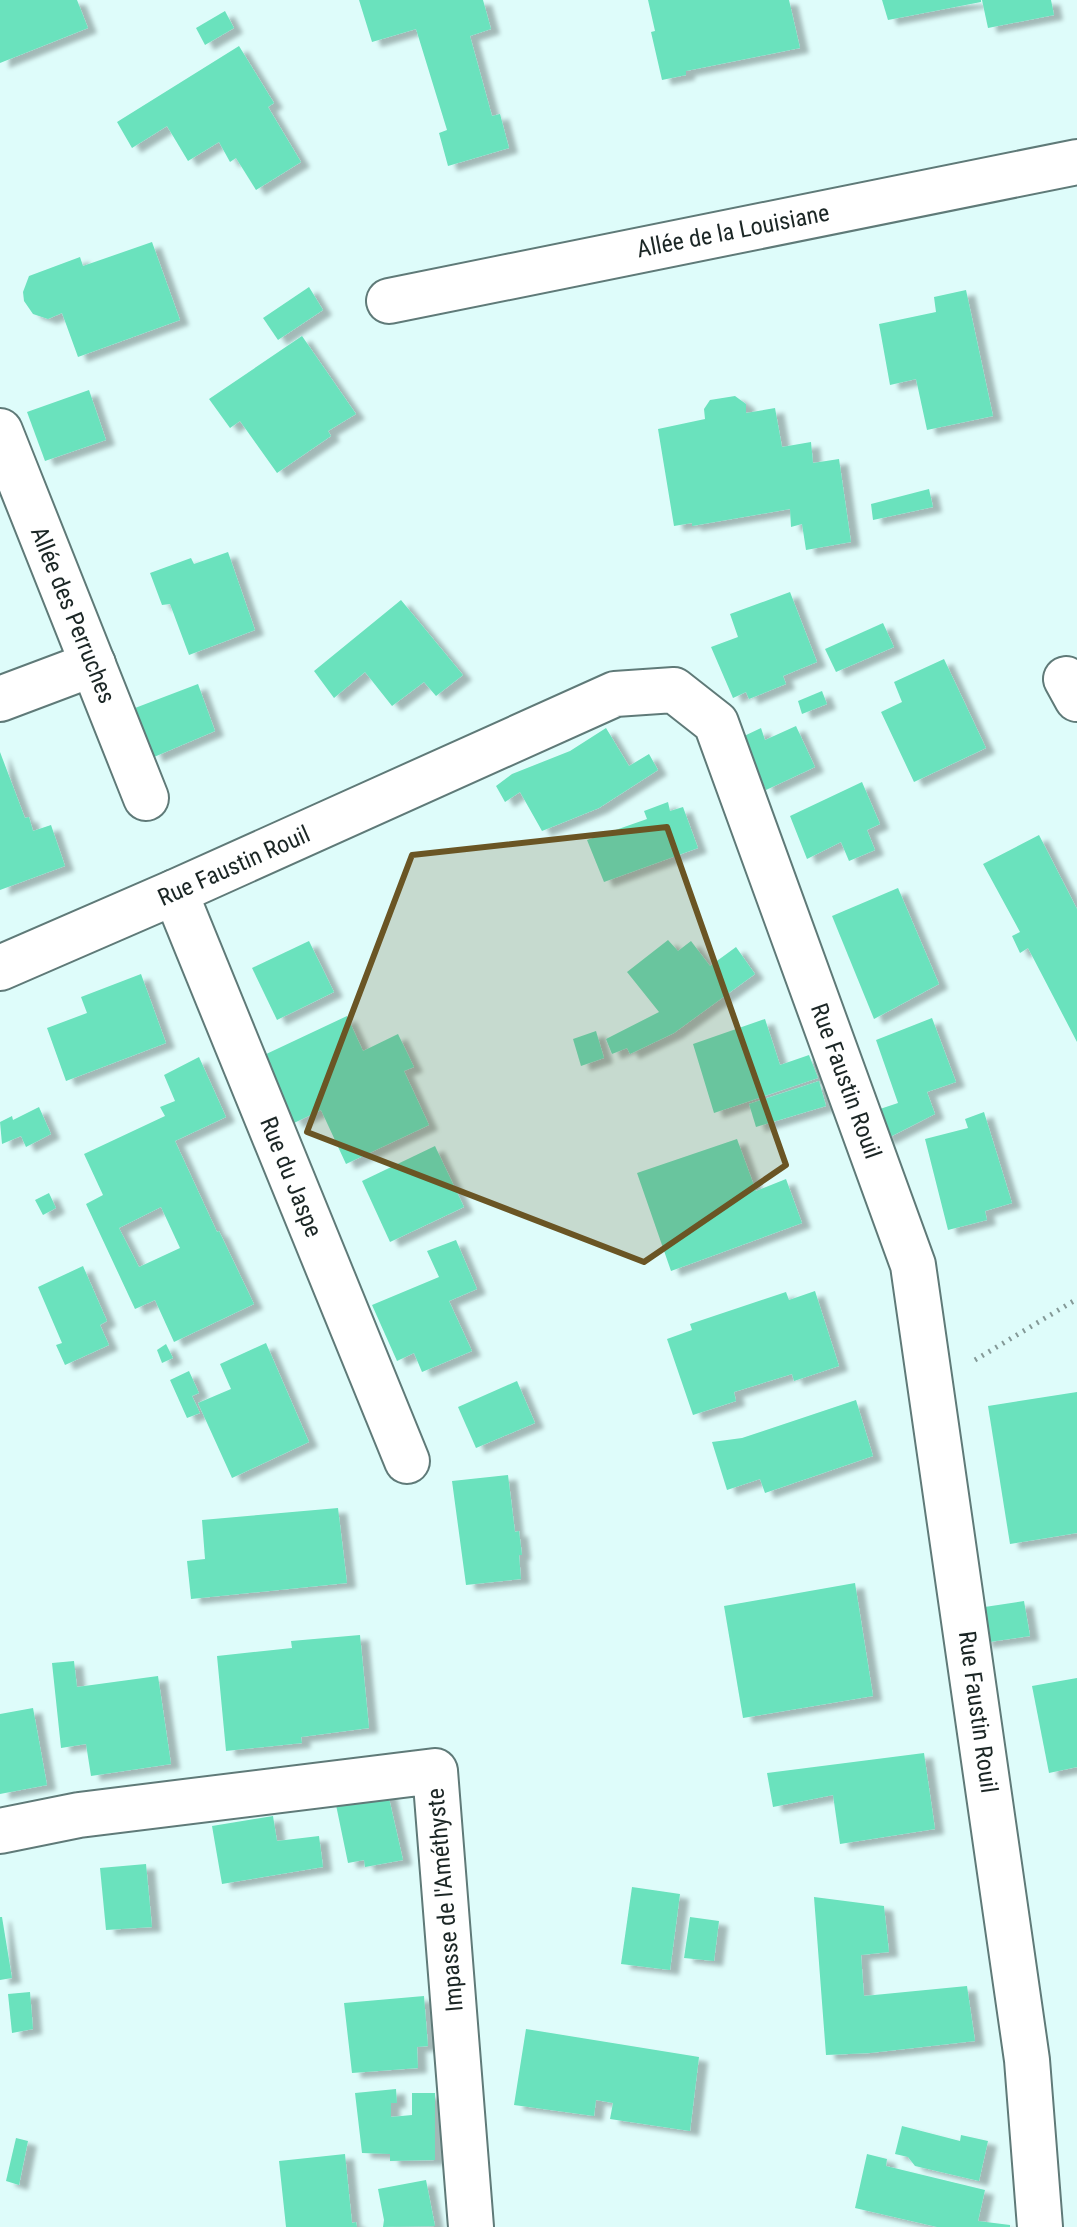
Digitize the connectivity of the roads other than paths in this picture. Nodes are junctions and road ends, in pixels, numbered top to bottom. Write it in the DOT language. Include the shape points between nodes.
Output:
graph roads {
  1 [pos="1077,162"];
  2 [pos="389,301"];
  3 [pos="0,431"];
  4 [pos="93,664"];
  5 [pos="0,699"];
  6 [pos="146,798"];
  7 [pos="175,892"];
  8 [pos="0,968"];
  9 [pos="407,1461"];
  10 [pos="0,1831"];
  11 [pos="471,2227"];
  12 [pos="1040,2227"];
  1 -- 2 [label="street, Allée de la Louisiane"];
  3 -- 4 [label="street, Allée des Perruches"];
  4 -- 5 [label="street"];
  4 -- 6 [label="street, Allée des Perruches"];
  7 -- 8 [label="street, Rue Faustin Rouil"];
  7 -- 9 [label="street, Rue du Jaspe"];
  7 -- 12 [label="street, Rue Faustin Rouil" via="615,694 674,690 716,723 913,1265 1027,2060"];
  10 -- 11 [label="street, Impasse de l'Améthyste" via="79,1815 435,1771"];
}
